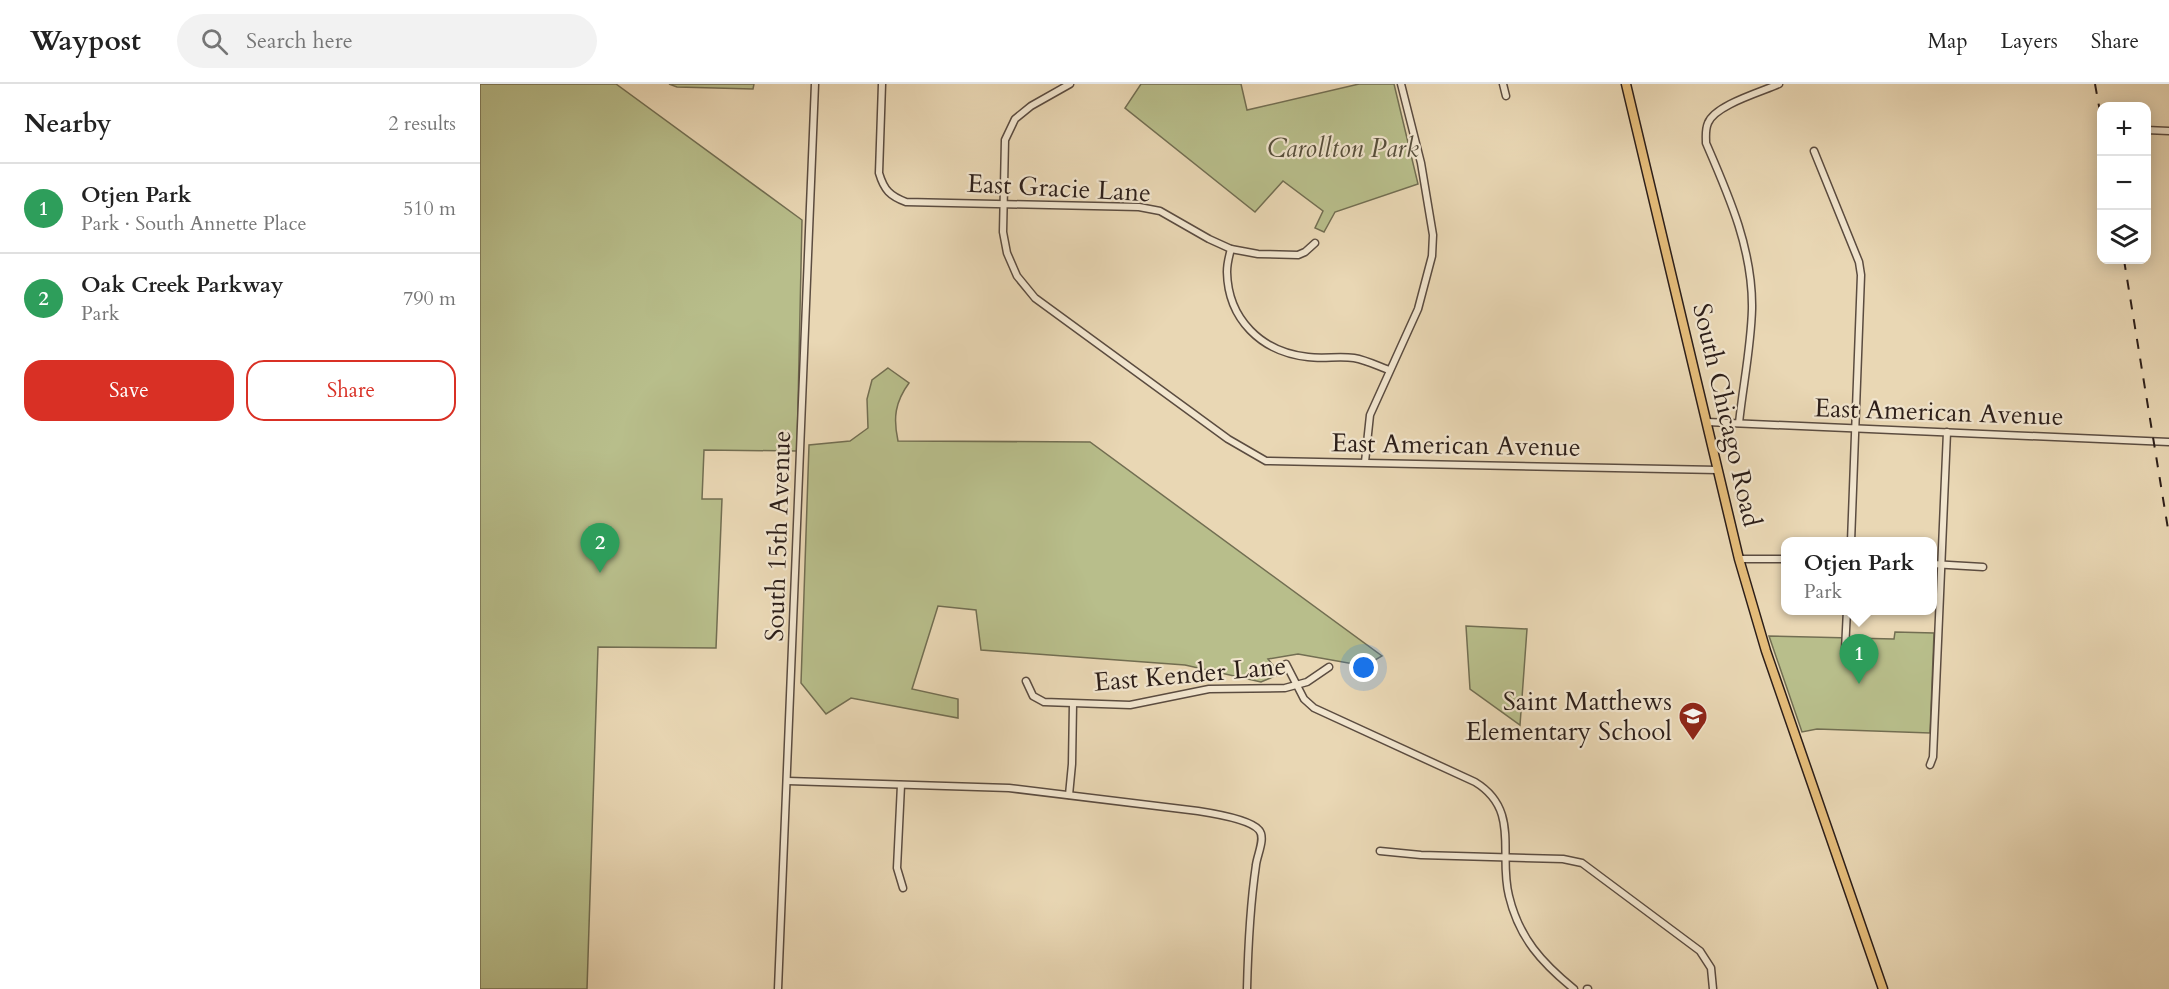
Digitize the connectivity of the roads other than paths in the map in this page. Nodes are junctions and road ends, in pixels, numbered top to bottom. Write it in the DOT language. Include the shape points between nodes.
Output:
graph roads {
  1 [pos="815,84"];
  2 [pos="882,84"];
  3 [pos="1070,84"];
  4 [pos="1401,84"];
  5 [pos="1503,84"];
  6 [pos="1626,84"];
  7 [pos="1779,84"];
  8 [pos="1506,96"];
  9 [pos="2151,130"];
  10 [pos="2169,131"];
  11 [pos="1814,151"];
  12 [pos="1003,204"];
  13 [pos="1315,243"];
  14 [pos="1231,249"];
  15 [pos="1389,370"];
  16 [pos="1707,422"];
  17 [pos="1739,423"];
  18 [pos="1855,428"];
  19 [pos="1947,432"];
  20 [pos="2169,442"];
  21 [pos="1365,462"];
  22 [pos="1718,470"];
  23 [pos="1851,537"];
  24 [pos="1739,559"];
  25 [pos="1781,559"];
  26 [pos="1940,564"];
  27 [pos="1983,567"];
  28 [pos="1847,615"];
  29 [pos="1845,650"];
  30 [pos="1286,664"];
  31 [pos="1329,667"];
  32 [pos="1026,681"];
  33 [pos="1296,685"];
  34 [pos="1073,704"];
  35 [pos="1930,765"];
  36 [pos="788,782"];
  37 [pos="901,785"];
  38 [pos="1068,795"];
  39 [pos="1380,851"];
  40 [pos="1506,857"];
  41 [pos="903,888"];
  42 [pos="778,989"];
  43 [pos="1247,989"];
  44 [pos="1574,989"];
  45 [pos="1713,989"];
  46 [pos="1883,989"];
  1 -- 36 [label="street, South 15th Avenue"];
  2 -- 12 [label="street, East Gracie Lane" via="879,173 882,186 892,196 906,202"];
  3 -- 12 [label="street" via="1014,119 1005,140"];
  4 -- 15 [label="street" via="1433,235 1431,263 1418,309"];
  5 -- 8 [label="street"];
  6 -- 16 [label="main road, South Chicago Road"];
  7 -- 17 [label="street" via="1719,110 1708,123 1706,134 1739,227 1750,273 1752,310"];
  9 -- 10 [label="street"];
  11 -- 18 [label="street" via="1859,262"];
  12 -- 14 [label="street, East Gracie Lane" via="1139,207 1160,211"];
  12 -- 21 [label="street, East American Avenue" via="1007,253 1017,276 1035,298 1228,439 1266,461"];
  13 -- 14 [label="street, East Gracie Lane" via="1298,255"];
  14 -- 15 [label="street" via="1227,270 1231,299 1241,321 1262,341 1286,353 1354,358"];
  15 -- 21 [label="street" via="1370,415"];
  16 -- 17 [label="street, East American Avenue"];
  16 -- 22 [label="main road, South Chicago Road"];
  17 -- 18 [label="street, East American Avenue"];
  18 -- 19 [label="street, East American Avenue"];
  18 -- 23 [label="street"];
  19 -- 20 [label="street, East American Avenue"];
  19 -- 26 [label="street"];
  21 -- 22 [label="street, East American Avenue"];
  22 -- 24 [label="main road, South Chicago Road"];
  24 -- 25 [label="street"];
  24 -- 46 [label="main road, South Chicago Road" via="1766,651"];
  26 -- 27 [label="street"];
  26 -- 35 [label="street"];
  28 -- 29 [label="street"];
  30 -- 33 [label="street"];
  31 -- 33 [label="street, East Kender Lane" via="1314,679"];
  32 -- 34 [label="street, East Kender Lane" via="1039,701"];
  33 -- 34 [label="street, East Kender Lane" via="1202,690 1130,705"];
  33 -- 40 [label="street" via="1308,703 1326,715 1485,788 1504,817"];
  34 -- 38 [label="street"];
  36 -- 37 [label="street"];
  36 -- 42 [label="street, South 15th Avenue"];
  37 -- 38 [label="street" via="1008,788"];
  37 -- 41 [label="street" via="897,868"];
  38 -- 43 [label="street" via="1214,814 1255,826 1261,840 1250,923"];
  39 -- 40 [label="street"];
  40 -- 44 [label="street" via="1509,898 1523,933 1546,966"];
  40 -- 45 [label="street" via="1582,863 1691,943 1708,962"];
}
